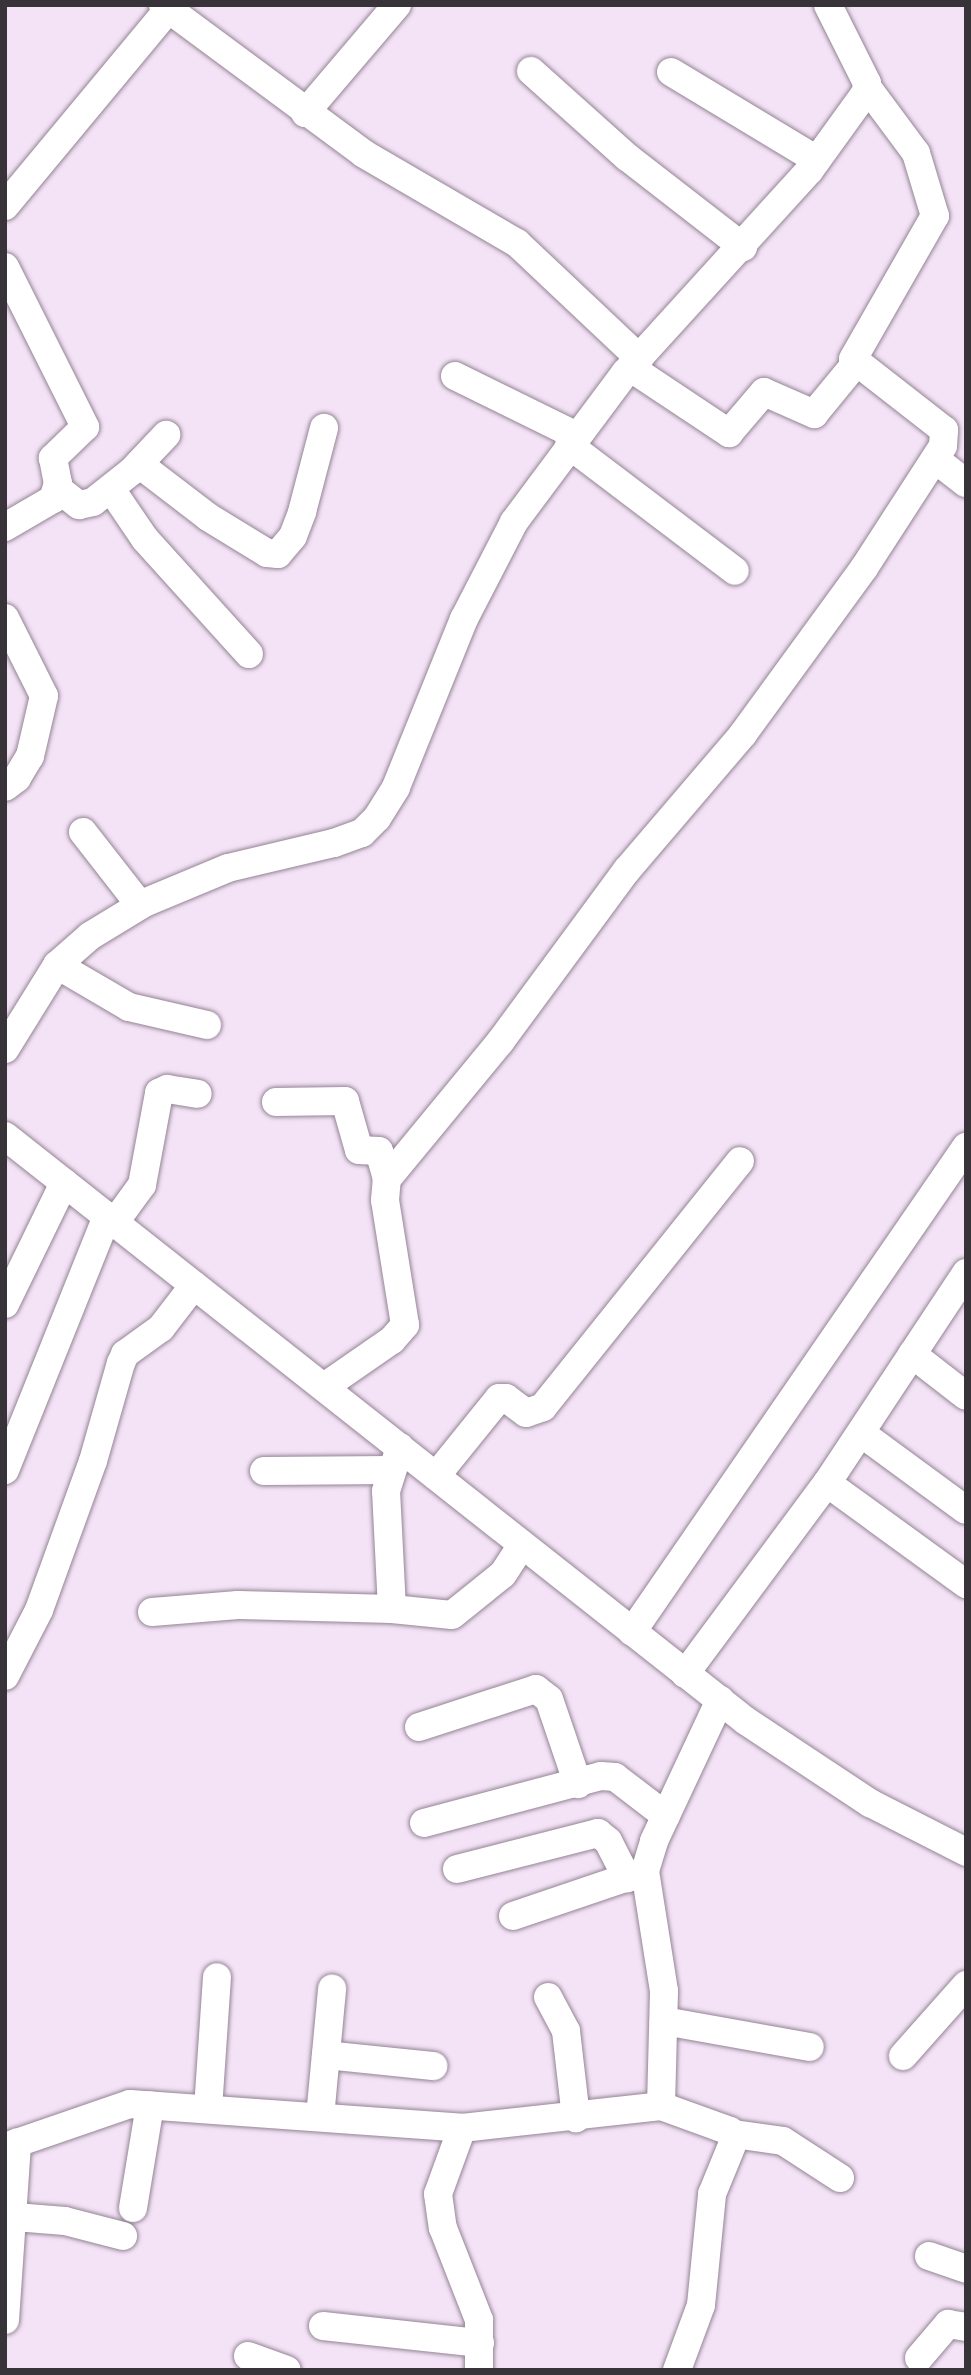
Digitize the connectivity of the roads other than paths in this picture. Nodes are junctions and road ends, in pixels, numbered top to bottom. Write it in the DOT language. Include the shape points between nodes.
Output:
graph roads {
  1 [pos="397,5"];
  2 [pos="828,5"];
  3 [pos="168,6"];
  4 [pos="531,71"];
  5 [pos="671,72"];
  6 [pos="867,87"];
  7 [pos="305,113"];
  8 [pos="817,160"];
  9 [pos="5,206"];
  10 [pos="743,247"];
  11 [pos="5,267"];
  12 [pos="635,363"];
  13 [pos="855,364"];
  14 [pos="455,376"];
  15 [pos="324,428"];
  16 [pos="166,435"];
  17 [pos="573,441"];
  18 [pos="934,459"];
  19 [pos="139,464"];
  20 [pos="966,483"];
  21 [pos="57,488"];
  22 [pos="111,489"];
  23 [pos="5,527"];
  24 [pos="735,571"];
  25 [pos="5,618"];
  26 [pos="249,654"];
  27 [pos="5,787"];
  28 [pos="83,832"];
  29 [pos="140,905"];
  30 [pos="57,965"];
  31 [pos="207,1025"];
  32 [pos="5,1049"];
  33 [pos="198,1094"];
  34 [pos="276,1102"];
  35 [pos="5,1136"];
  36 [pos="966,1147"];
  37 [pos="740,1161"];
  38 [pos="387,1179"];
  39 [pos="64,1183"];
  40 [pos="119,1213"];
  41 [pos="966,1273"];
  42 [pos="194,1285"];
  43 [pos="5,1304"];
  44 [pos="912,1354"];
  45 [pos="334,1380"];
  46 [pos="966,1396"];
  47 [pos="862,1433"];
  48 [pos="395,1459"];
  49 [pos="444,1466"];
  50 [pos="5,1470"];
  51 [pos="264,1471"];
  52 [pos="827,1483"];
  53 [pos="966,1510"];
  54 [pos="522,1545"];
  55 [pos="966,1584"];
  56 [pos="392,1609"];
  57 [pos="152,1612"];
  58 [pos="641,1619"];
  59 [pos="695,1661"];
  60 [pos="6,1675"];
  61 [pos="720,1700"];
  62 [pos="419,1727"];
  63 [pos="578,1784"];
  64 [pos="666,1816"];
  65 [pos="424,1823"];
  66 [pos="966,1852"];
  67 [pos="457,1869"];
  68 [pos="636,1875"];
  69 [pos="513,1916"];
  70 [pos="217,1977"];
  71 [pos="965,1987"];
  72 [pos="332,1989"];
  73 [pos="548,1997"];
  74 [pos="664,2021"];
  75 [pos="810,2047"];
  76 [pos="326,2055"];
  77 [pos="903,2056"];
  78 [pos="433,2066"];
  79 [pos="150,2105"];
  80 [pos="661,2106"];
  81 [pos="208,2109"];
  82 [pos="320,2117"];
  83 [pos="576,2118"];
  84 [pos="462,2128"];
  85 [pos="734,2134"];
  86 [pos="11,2145"];
  87 [pos="840,2178"];
  88 [pos="133,2208"];
  89 [pos="15,2217"];
  90 [pos="123,2236"];
  91 [pos="929,2256"];
  92 [pos="966,2269"];
  93 [pos="5,2320"];
  94 [pos="323,2326"];
  95 [pos="966,2327"];
  96 [pos="248,2356"];
  97 [pos="480,2356"];
  98 [pos="919,2358"];
  99 [pos="287,2370"];
  100 [pos="677,2370"];
  1 -- 7 [label="street"];
  2 -- 6 [label="street"];
  3 -- 7 [label="street"];
  3 -- 9 [label="street"];
  4 -- 10 [label="street" via="627,157"];
  5 -- 8 [label="street"];
  6 -- 8 [label="street"];
  6 -- 13 [label="street" via="916,153 935,216 855,354"];
  7 -- 12 [label="street" via="425,192 517,243"];
  8 -- 10 [label="street"];
  10 -- 12 [label="street"];
  11 -- 21 [label="street" via="85,427 53,458"];
  12 -- 13 [label="street" via="729,433 764,392 814,414"];
  12 -- 17 [label="street"];
  13 -- 18 [label="street" via="944,430 947,436"];
  14 -- 17 [label="street"];
  15 -- 19 [label="street" via="302,512 293,536 278,554 267,553 200,512"];
  16 -- 19 [label="street"];
  17 -- 24 [label="street"];
  17 -- 29 [label="street" via="513,522 464,619 396,787 362,834 228,868"];
  18 -- 20 [label="street"];
  18 -- 38 [label="street" via="849,589 743,734 627,870 500,1042"];
  19 -- 22 [label="street"];
  21 -- 22 [label="street" via="79,505"];
  21 -- 23 [label="street" via="47,505"];
  22 -- 26 [label="street" via="145,539"];
  25 -- 27 [label="street" via="40,685 44,709 30,756 17,778"];
  28 -- 29 [label="street"];
  29 -- 30 [label="street" via="72,949"];
  30 -- 31 [label="street" via="129,1007"];
  30 -- 32 [label="street"];
  33 -- 40 [label="street" via="167,1089 159,1093 145,1175"];
  34 -- 38 [label="street" via="345,1101 359,1150 379,1152"];
  35 -- 39 [label="street"];
  36 -- 58 [label="street"];
  37 -- 49 [label="street" via="543,1407 526,1413 499,1398"];
  38 -- 45 [label="street" via="385,1200 405,1325"];
  39 -- 40 [label="street"];
  39 -- 43 [label="street"];
  40 -- 42 [label="street"];
  40 -- 50 [label="street"];
  41 -- 44 [label="street"];
  42 -- 45 [label="street"];
  42 -- 60 [label="street" via="161,1328 125,1354 93,1461 38,1610"];
  44 -- 46 [label="street"];
  44 -- 47 [label="street"];
  45 -- 48 [label="street"];
  47 -- 52 [label="street"];
  47 -- 53 [label="street"];
  48 -- 49 [label="street"];
  48 -- 51 [label="street"];
  48 -- 56 [label="street" via="386,1491"];
  49 -- 54 [label="street"];
  52 -- 55 [label="street"];
  52 -- 59 [label="street"];
  54 -- 56 [label="street" via="503,1574 457,1614"];
  54 -- 58 [label="street"];
  56 -- 57 [label="street" via="238,1605"];
  58 -- 59 [label="street"];
  59 -- 61 [label="street"];
  61 -- 64 [label="street"];
  61 -- 66 [label="street" via="870,1803"];
  62 -- 63 [label="street" via="536,1689 549,1699"];
  63 -- 64 [label="street" via="601,1776 615,1777"];
  63 -- 65 [label="street"];
  64 -- 68 [label="street"];
  67 -- 68 [label="street" via="598,1833"];
  68 -- 69 [label="street"];
  68 -- 74 [label="street" via="664,1991"];
  70 -- 81 [label="street"];
  71 -- 77 [label="street"];
  72 -- 76 [label="street"];
  73 -- 83 [label="street" via="566,2031"];
  74 -- 75 [label="street"];
  74 -- 80 [label="street"];
  76 -- 78 [label="street"];
  76 -- 82 [label="street"];
  79 -- 81 [label="street"];
  79 -- 86 [label="street" via="113,2107"];
  79 -- 88 [label="street"];
  80 -- 83 [label="street"];
  80 -- 85 [label="street"];
  81 -- 82 [label="street"];
  82 -- 84 [label="street"];
  83 -- 84 [label="street"];
  84 -- 97 [label="street" via="440,2182 439,2213 476,2310"];
  85 -- 87 [label="street" via="783,2141"];
  85 -- 100 [label="street" via="711,2197 708,2262 697,2322"];
  86 -- 89 [label="street"];
  89 -- 90 [label="street" via="65,2221"];
  89 -- 93 [label="street"];
  91 -- 92 [label="street"];
  94 -- 97 [label="street"];
  95 -- 98 [label="street" via="948,2324"];
  96 -- 99 [label="street"];
}
